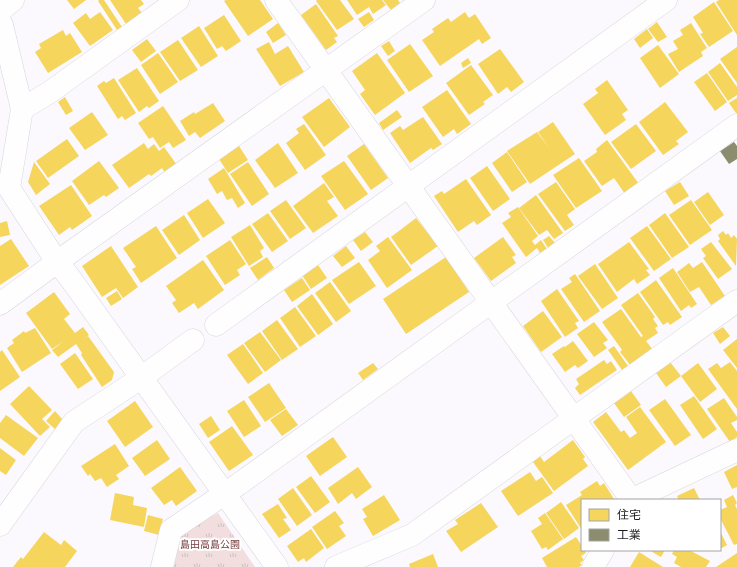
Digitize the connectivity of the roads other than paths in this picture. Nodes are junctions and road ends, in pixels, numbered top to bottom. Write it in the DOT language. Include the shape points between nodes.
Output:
graph roads {
  1 [pos="13,0"];
  2 [pos="178,0"];
  3 [pos="276,0"];
  4 [pos="424,0"];
  5 [pos="666,0"];
  6 [pos="0,11"];
  7 [pos="0,22"];
  8 [pos="326,71"];
  9 [pos="22,109"];
  10 [pos="737,125"];
  11 [pos="409,187"];
  12 [pos="4,191"];
  13 [pos="57,262"];
  14 [pos="737,300"];
  15 [pos="492,302"];
  16 [pos="0,304"];
  17 [pos="216,325"];
  18 [pos="193,340"];
  19 [pos="141,378"];
  20 [pos="574,418"];
  21 [pos="737,450"];
  22 [pos="225,494"];
  23 [pos="630,499"];
  24 [pos="633,499"];
  25 [pos="0,525"];
  26 [pos="602,551"];
  27 [pos="162,567"];
  28 [pos="277,567"];
  29 [pos="336,567"];
  30 [pos="593,567"];
  1 -- 6 [label="street"];
  2 -- 9 [label="street" via="50,92"];
  3 -- 8 [label="street"];
  4 -- 8 [label="street"];
  5 -- 11 [label="street"];
  7 -- 9 [label="street"];
  8 -- 11 [label="street"];
  8 -- 13 [label="street"];
  9 -- 12 [label="street"];
  10 -- 15 [label="street"];
  11 -- 15 [label="street"];
  11 -- 17 [label="street"];
  12 -- 13 [label="street"];
  13 -- 16 [label="street"];
  13 -- 19 [label="street"];
  14 -- 20 [label="street"];
  15 -- 20 [label="street"];
  15 -- 22 [label="street"];
  18 -- 19 [label="street"];
  19 -- 22 [label="street"];
  19 -- 25 [label="street" via="74,422"];
  20 -- 23 [label="street"];
  20 -- 29 [label="street" via="412,535"];
  21 -- 24 [label="street"];
  22 -- 27 [label="street" via="171,530"];
  22 -- 28 [label="street"];
  26 -- 30 [label="street"];
}
